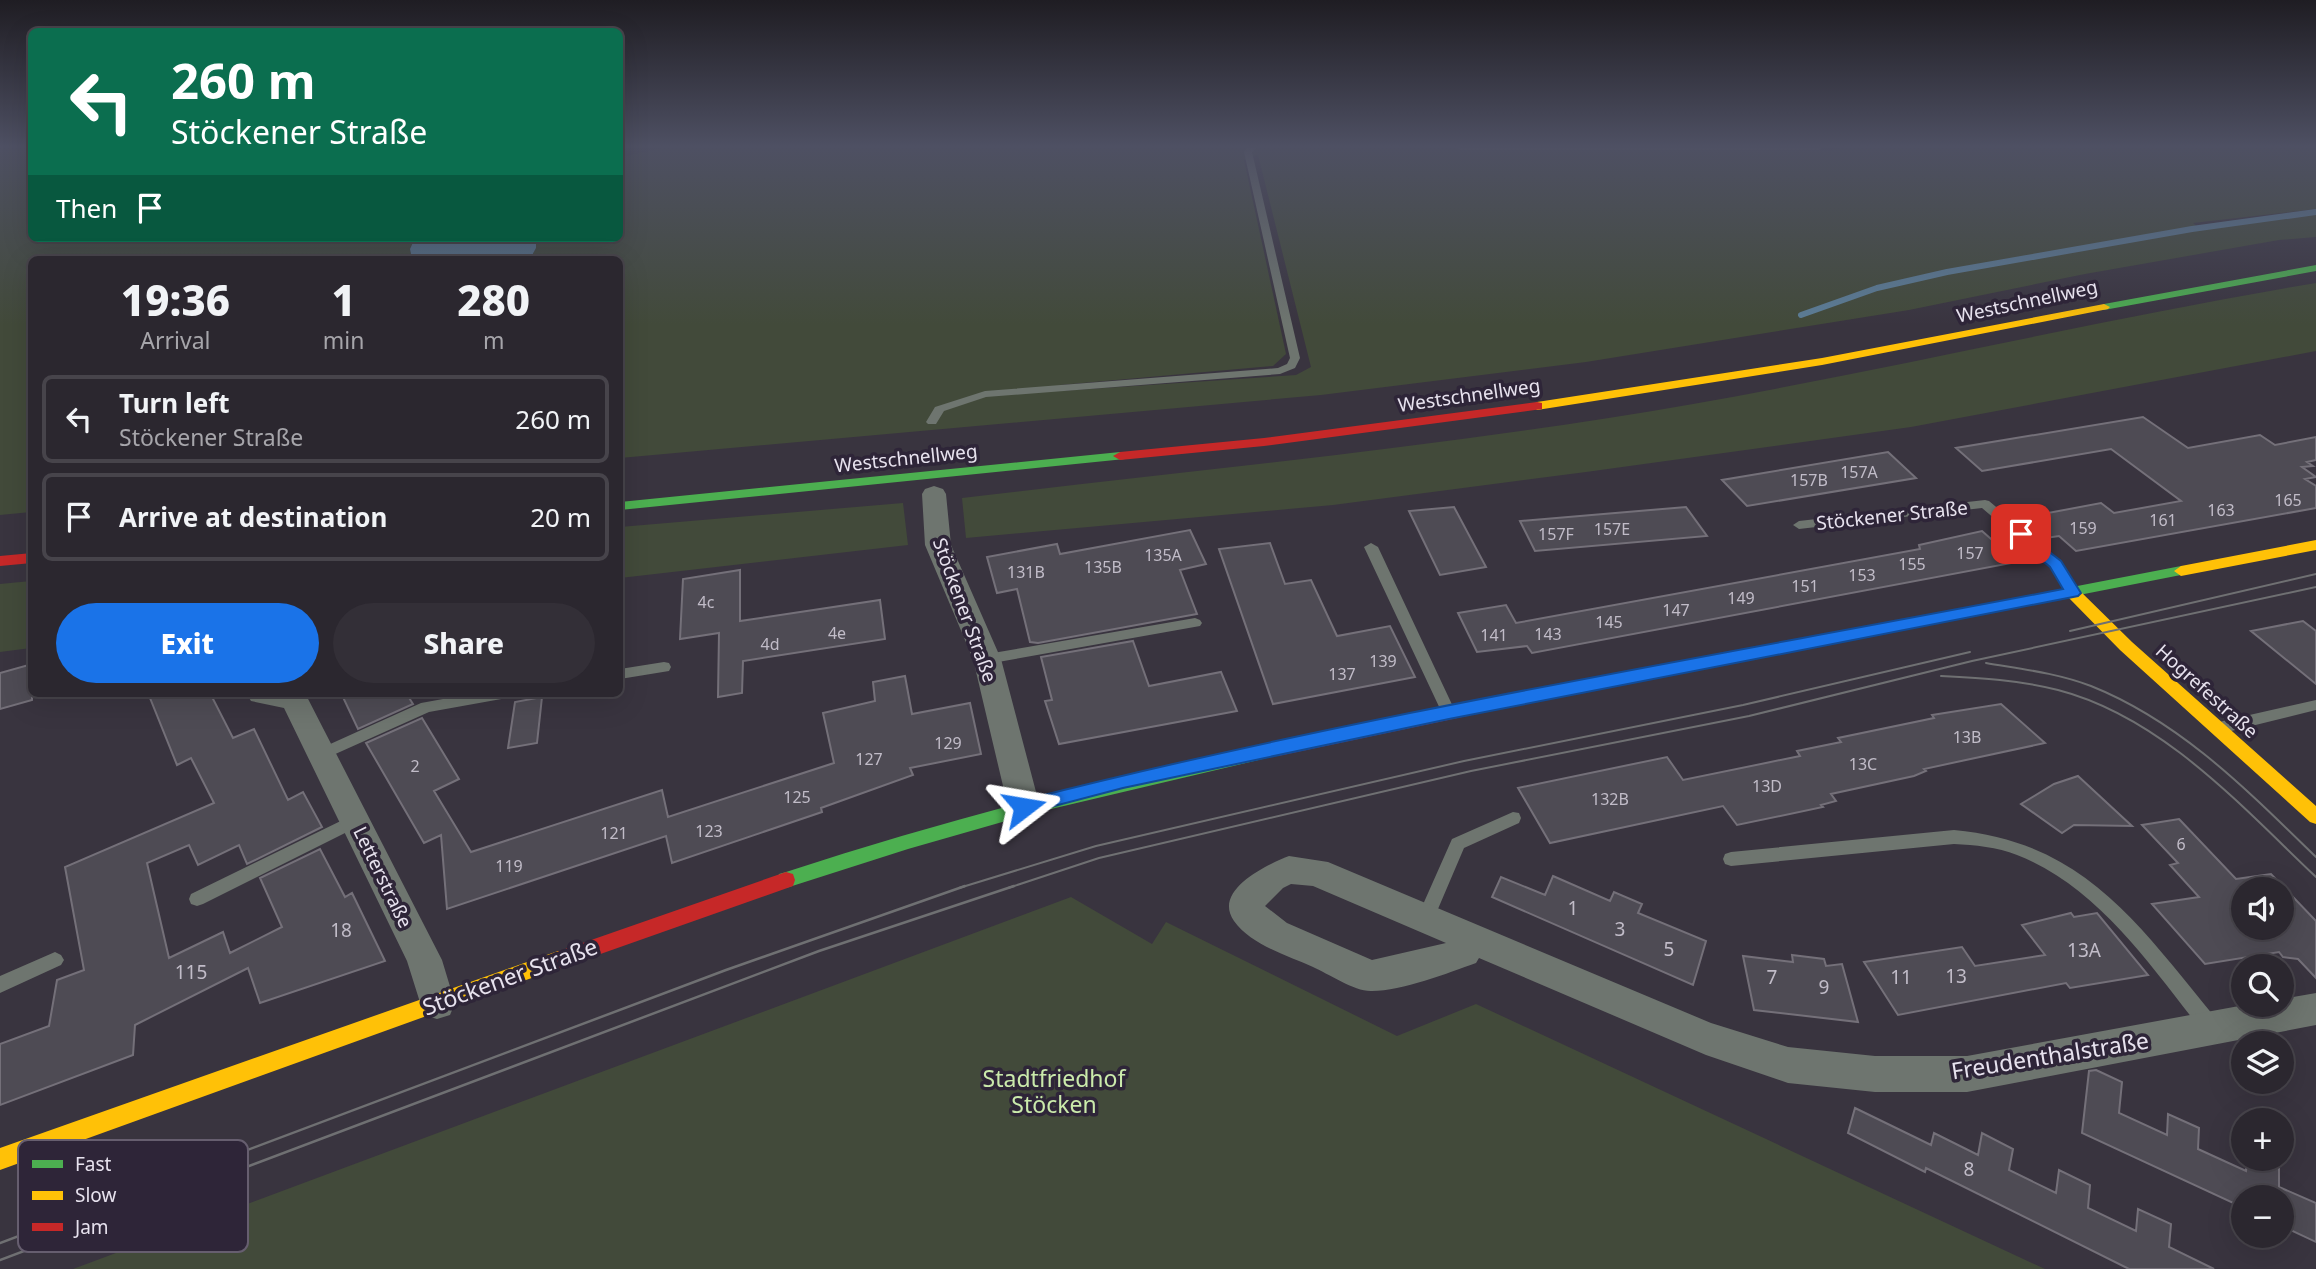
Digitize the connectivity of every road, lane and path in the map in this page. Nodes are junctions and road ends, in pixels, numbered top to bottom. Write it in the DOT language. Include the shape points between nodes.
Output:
graph roads {
  1 [pos="1260,206"];
  2 [pos="2316,268"];
  3 [pos="932,422"];
  4 [pos="934,494"];
  5 [pos="623,506"];
  6 [pos="1799,525"];
  7 [pos="2316,545"];
  8 [pos="1371,547"];
  9 [pos="28,558"];
  10 [pos="0,561"];
  11 [pos="2073,593"];
  12 [pos="1195,623"];
  13 [pos="987,660"];
  14 [pos="664,667"];
  15 [pos="623,674"];
  16 [pos="284,697"];
  17 [pos="484,697"];
  18 [pos="2316,705"];
  19 [pos="1449,713"];
  20 [pos="2218,728"];
  21 [pos="322,754"];
  22 [pos="1024,807"];
  23 [pos="2316,817"];
  24 [pos="1513,818"];
  25 [pos="355,820"];
  26 [pos="1731,859"];
  27 [pos="197,899"];
  28 [pos="1426,918"];
  29 [pos="1472,938"];
  30 [pos="55,960"];
  31 [pos="0,985"];
  32 [pos="437,1003"];
  33 [pos="2316,1009"];
  34 [pos="2212,1028"];
  35 [pos="53,1140"];
  36 [pos="18,1153"];
  37 [pos="0,1159"];
  1 -- 3 [label="lane" via="1295,358 1291,366 985,394 939,409"];
  2 -- 5 [label="main road, Westschnellweg" via="2209,285 1890,351 1629,394 1264,442"];
  4 -- 13 [label="street, Stöckener Straße" via="938,545"];
  6 -- 11 [label="lane, Stöckener Straße" via="1985,504 2056,564"];
  7 -- 11 [label="main road, Stöckener Straße"];
  8 -- 19 [label="lane"];
  9 -- 10 [label="main road"];
  11 -- 19 [label="main road, Stöckener Straße"];
  11 -- 20 [label="main road, Hogrefestraße"];
  12 -- 13 [label="lane"];
  13 -- 22 [label="street, Stöckener Straße"];
  14 -- 15 [label="lane"];
  16 -- 21 [label="street, Letterstraße" via="295,699"];
  17 -- 21 [label="lane" via="426,707"];
  18 -- 20 [label="lane"];
  19 -- 22 [label="main road, Stöckener Straße" via="1123,781"];
  20 -- 23 [label="main road, Hogrefestraße"];
  21 -- 25 [label="street, Letterstraße"];
  22 -- 32 [label="main road, Stöckener Straße" via="886,846"];
  24 -- 28 [label="lane" via="1458,844"];
  25 -- 27 [label="lane"];
  25 -- 32 [label="street, Letterstraße" via="424,960"];
  26 -- 34 [label="lane" via="1954,837 1990,840 2025,850 2100,900"];
  28 -- 29 [label="street, Freudenthalstraße"];
  28 -- 29 [label="street, Freudenthalstraße" via="1316,872 1289,870 1271,878 1249,898 1247,912 1275,933 1371,976 1464,952"];
  29 -- 34 [label="street, Freudenthalstraße" via="1706,1038 1788,1065 1875,1074 1967,1074"];
  30 -- 31 [label="lane"];
  32 -- 35 [label="main road, Stöckener Straße"];
  33 -- 34 [label="street, Freudenthalstraße"];
  36 -- 37 [label="main road, Stöckener Straße"];
}
